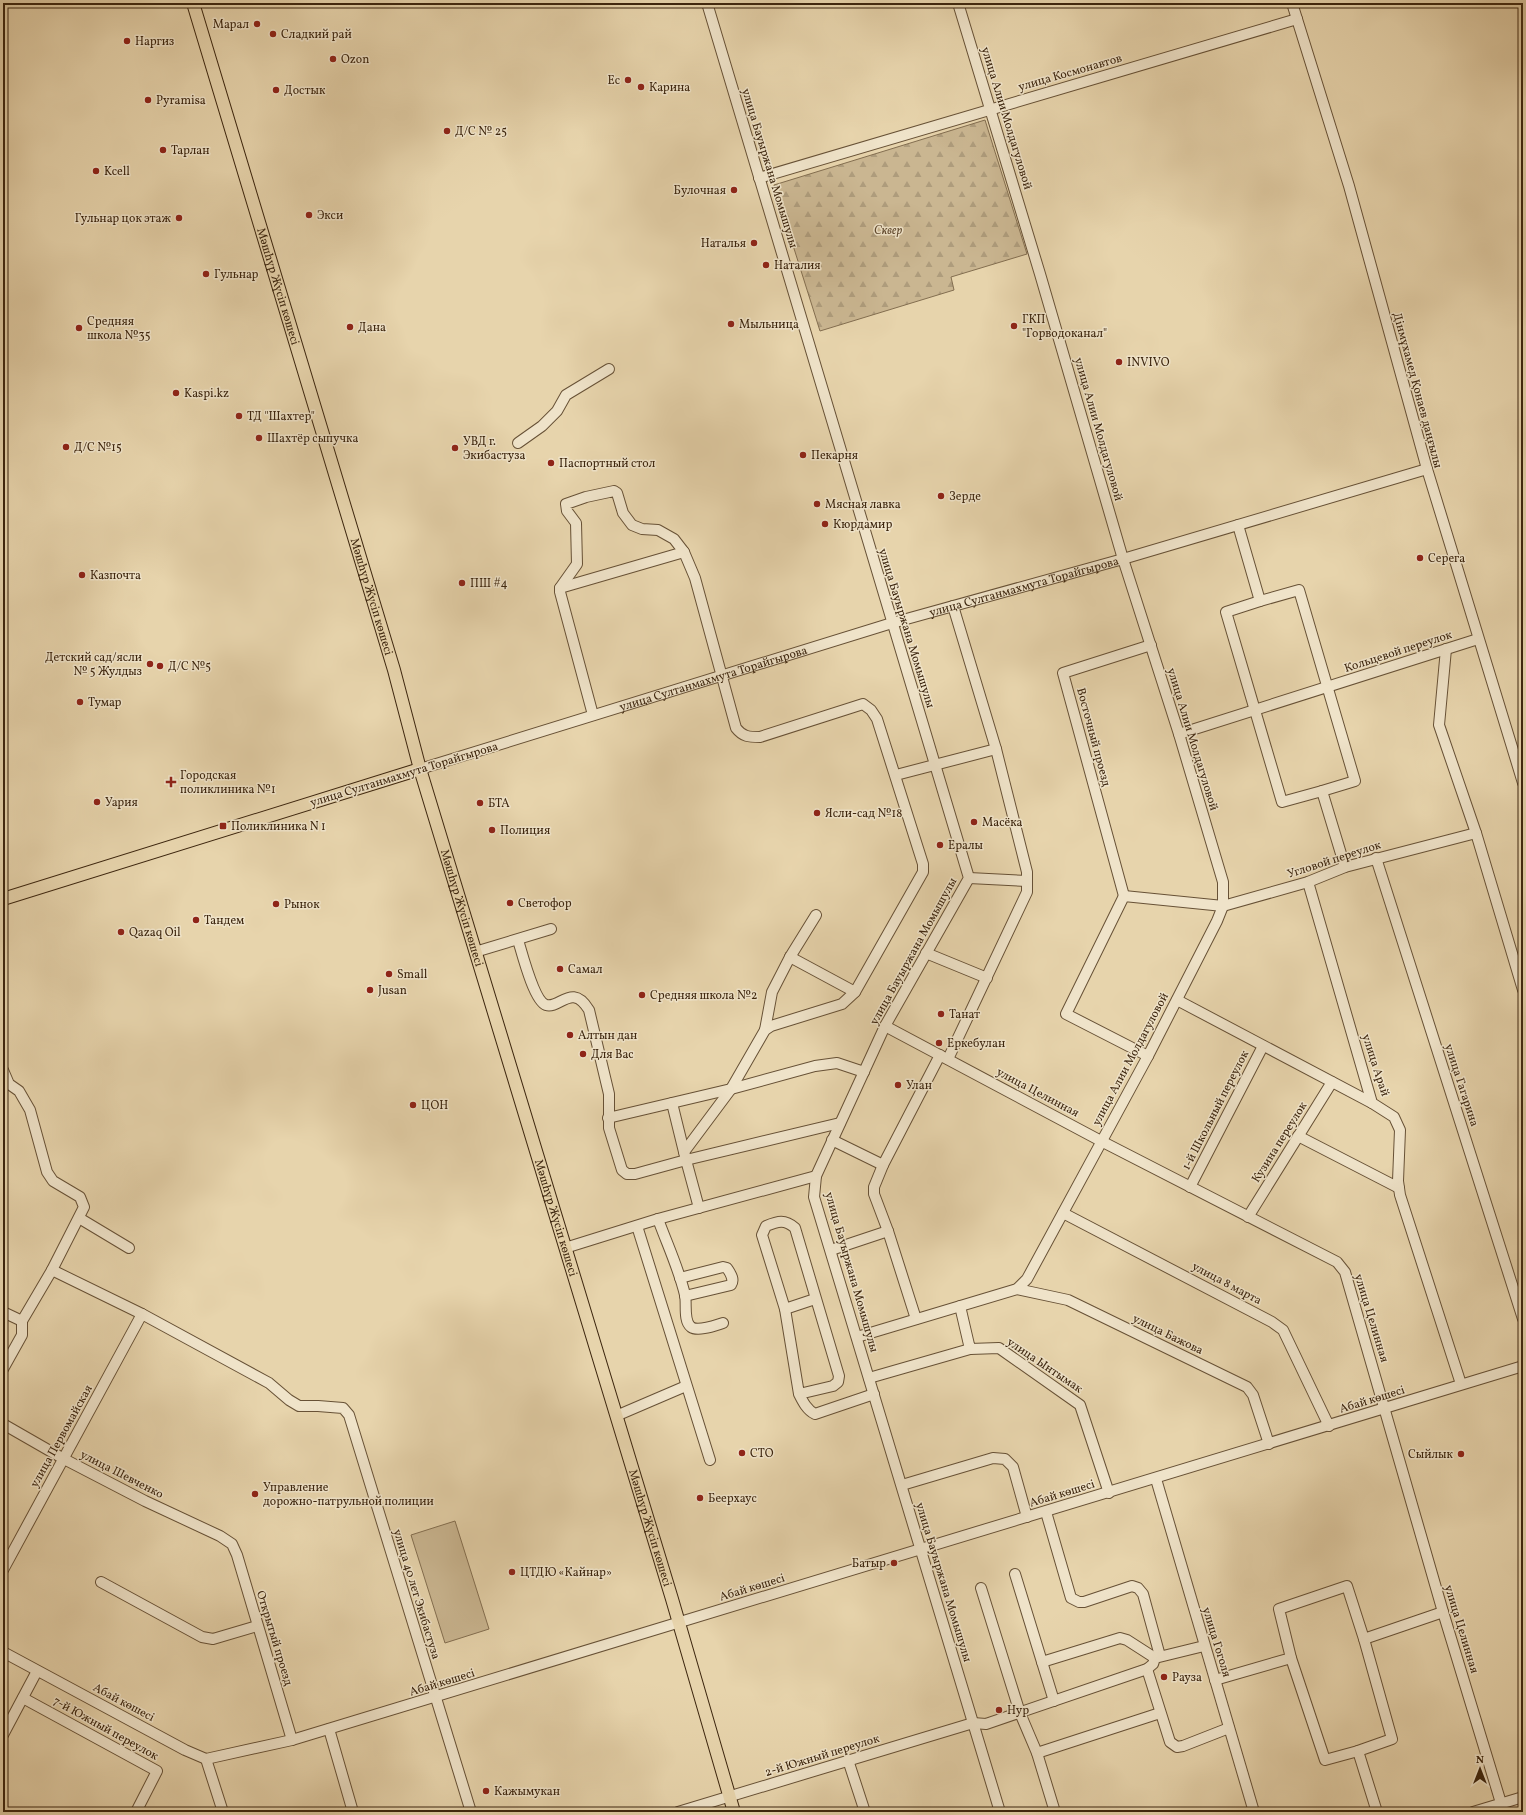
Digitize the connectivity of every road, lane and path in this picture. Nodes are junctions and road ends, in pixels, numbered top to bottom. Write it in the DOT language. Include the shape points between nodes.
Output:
graph roads {
  1 [pos="193,3"];
  2 [pos="707,3"];
  3 [pos="958,3"];
  4 [pos="1292,3"];
  5 [pos="1297,19"];
  6 [pos="990,109"];
  7 [pos="759,178"];
  8 [pos="609,369"];
  9 [pos="518,444"];
  10 [pos="1426,468"];
  11 [pos="1238,525"];
  12 [pos="684,552"];
  13 [pos="1123,559"];
  14 [pos="560,588"];
  15 [pos="1260,602"];
  16 [pos="953,606"];
  17 [pos="892,623"];
  18 [pos="1478,639"];
  19 [pos="1151,645"];
  20 [pos="1446,649"];
  21 [pos="721,676"];
  22 [pos="1326,687"];
  23 [pos="1255,710"];
  24 [pos="593,716"];
  25 [pos="1179,734"];
  26 [pos="996,749"];
  27 [pos="934,765"];
  28 [pos="420,769"];
  29 [pos="896,776"];
  30 [pos="1523,783"];
  31 [pos="1322,791"];
  32 [pos="1476,833"];
  33 [pos="1376,858"];
  34 [pos="1345,867"];
  35 [pos="969,878"];
  36 [pos="1027,881"];
  37 [pos="1308,882"];
  38 [pos="1124,896"];
  39 [pos="3,899"];
  40 [pos="1222,906"];
  41 [pos="816,914"];
  42 [pos="551,929"];
  43 [pos="518,940"];
  44 [pos="475,952"];
  45 [pos="926,953"];
  46 [pos="790,958"];
  47 [pos="987,978"];
  48 [pos="1523,990"];
  49 [pos="855,992"];
  50 [pos="1177,1000"];
  51 [pos="885,1026"];
  52 [pos="765,1030"];
  53 [pos="1263,1046"];
  54 [pos="1148,1056"];
  55 [pos="944,1057"];
  56 [pos="3,1070"];
  57 [pos="864,1072"];
  58 [pos="1332,1082"];
  59 [pos="731,1089"];
  60 [pos="672,1103"];
  61 [pos="1372,1103"];
  62 [pos="608,1118"];
  63 [pos="840,1123"];
  64 [pos="1298,1136"];
  65 [pos="832,1140"];
  66 [pos="1102,1141"];
  67 [pos="685,1156"];
  68 [pos="883,1165"];
  69 [pos="816,1176"];
  70 [pos="1190,1187"];
  71 [pos="1399,1188"];
  72 [pos="699,1208"];
  73 [pos="1063,1213"];
  74 [pos="1248,1217"];
  75 [pos="79,1218"];
  76 [pos="658,1219"];
  77 [pos="637,1226"];
  78 [pos="888,1231"];
  79 [pos="129,1248"];
  80 [pos="565,1248"];
  81 [pos="831,1250"];
  82 [pos="52,1270"];
  83 [pos="680,1278"];
  84 [pos="1017,1290"];
  85 [pos="685,1296"];
  86 [pos="815,1299"];
  87 [pos="960,1306"];
  88 [pos="785,1308"];
  89 [pos="3,1312"];
  90 [pos="142,1314"];
  91 [pos="916,1319"];
  92 [pos="1523,1319"];
  93 [pos="22,1321"];
  94 [pos="724,1323"];
  95 [pos="857,1337"];
  96 [pos="970,1349"];
  97 [pos="1523,1366"];
  98 [pos="3,1370"];
  99 [pos="869,1378"];
  100 [pos="1461,1384"];
  101 [pos="686,1386"];
  102 [pos="799,1394"];
  103 [pos="874,1394"];
  104 [pos="1386,1408"];
  105 [pos="616,1416"];
  106 [pos="3,1424"];
  107 [pos="1329,1426"];
  108 [pos="1268,1444"];
  109 [pos="64,1458"];
  110 [pos="710,1460"];
  111 [pos="1156,1479"];
  112 [pos="902,1485"];
  113 [pos="1109,1492"];
  114 [pos="1046,1512"];
  115 [pos="1027,1517"];
  116 [pos="232,1544"];
  117 [pos="921,1550"];
  118 [pos="3,1570"];
  119 [pos="1015,1574"];
  120 [pos="101,1582"];
  121 [pos="981,1588"];
  122 [pos="1443,1612"];
  123 [pos="679,1623"];
  124 [pos="257,1626"];
  125 [pos="1364,1639"];
  126 [pos="1204,1646"];
  127 [pos="3,1652"];
  128 [pos="1158,1657"];
  129 [pos="1291,1658"];
  130 [pos="1042,1662"];
  131 [pos="1147,1669"];
  132 [pos="37,1671"];
  133 [pos="1215,1680"];
  134 [pos="436,1697"];
  135 [pos="23,1698"];
  136 [pos="1054,1701"];
  137 [pos="1020,1713"];
  138 [pos="1160,1713"];
  139 [pos="973,1723"];
  140 [pos="1229,1728"];
  141 [pos="329,1729"];
  142 [pos="3,1735"];
  143 [pos="292,1740"];
  144 [pos="1358,1751"];
  145 [pos="1037,1753"];
  146 [pos="206,1759"];
  147 [pos="848,1760"];
  148 [pos="729,1796"];
  149 [pos="1523,1797"];
  150 [pos="1496,1807"];
  151 [pos="1052,1811"];
  152 [pos="136,1812"];
  153 [pos="222,1812"];
  154 [pos="353,1812"];
  155 [pos="471,1812"];
  156 [pos="678,1812"];
  157 [pos="734,1812"];
  158 [pos="865,1812"];
  159 [pos="1000,1812"];
  160 [pos="1254,1812"];
  161 [pos="1378,1812"];
  162 [pos="1473,1812"];
  1 -- 28 [label="main road, Мәшһүр Жүсіп көшесі" via="394,670"];
  2 -- 7 [label="street, улица Бауыржана Момышулы"];
  3 -- 6 [label="street, улица Алии Молдагуловой"];
  4 -- 5 [label="street, Дінмұхамед Қонаев даңғылы"];
  5 -- 6 [label="street, улица Космонавтов"];
  5 -- 10 [label="street, Дінмұхамед Қонаев даңғылы" via="1349,186"];
  6 -- 7 [label="street, улица Космонавтов"];
  6 -- 13 [label="street, улица Алии Молдагуловой"];
  7 -- 17 [label="street, улица Бауыржана Момышулы"];
  8 -- 9 [label="street" via="566,395 557,411"];
  10 -- 11 [label="street, улица Султанмахмута Торайгырова"];
  10 -- 18 [label="street, Дінмұхамед Қонаев даңғылы"];
  11 -- 13 [label="street, улица Султанмахмута Торайгырова"];
  11 -- 15 [label="street"];
  12 -- 14 [label="street"];
  12 -- 14 [label="street" via="674,539 658,530 642,529 632,525 623,513 617,493 614,491 586,497 566,504 576,523 577,564"];
  12 -- 21 [label="street" via="695,578"];
  13 -- 16 [label="street, улица Султанмахмута Торайгырова"];
  13 -- 19 [label="street, улица Алии Молдагуловой"];
  14 -- 24 [label="street" via="561,601"];
  15 -- 22 [label="street" via="1299,590"];
  15 -- 23 [label="street" via="1226,612"];
  16 -- 17 [label="street, улица Султанмахмута Торайгырова"];
  16 -- 26 [label="street"];
  17 -- 21 [label="street, улица Султанмахмута Торайгырова"];
  17 -- 27 [label="street, улица Бауыржана Момышулы"];
  18 -- 20 [label="street, Кольцевой переулок"];
  18 -- 30 [label="street, Дінмұхамед Қонаев даңғылы"];
  19 -- 25 [label="street, улица Алии Молдагуловой"];
  19 -- 38 [label="street, Восточный проезд" via="1063,672"];
  20 -- 22 [label="street, Кольцевой переулок"];
  20 -- 32 [label="street" via="1439,725"];
  21 -- 24 [label="street, улица Султанмахмута Торайгырова"];
  21 -- 29 [label="street" via="736,728 741,734 750,737 760,737 863,704 877,719"];
  22 -- 23 [label="street, Кольцевой переулок"];
  22 -- 31 [label="street" via="1355,781"];
  23 -- 25 [label="street, Кольцевой переулок"];
  23 -- 31 [label="street" via="1282,802"];
  24 -- 28 [label="street, улица Султанмахмута Торайгырова"];
  25 -- 40 [label="street, улица Алии Молдагуловой" via="1222,882"];
  26 -- 27 [label="street"];
  26 -- 36 [label="street" via="1027,872"];
  27 -- 29 [label="street"];
  27 -- 35 [label="street, улица Бауыржана Момышулы"];
  28 -- 39 [label="main road, улица Султанмахмута Торайгырова"];
  28 -- 44 [label="main road, Мәшһүр Жүсіп көшесі"];
  29 -- 49 [label="street" via="923,864 923,872"];
  31 -- 34 [label="street"];
  32 -- 33 [label="street, Угловой переулок"];
  32 -- 48 [label="street"];
  33 -- 34 [label="street, Угловой переулок"];
  33 -- 92 [label="street, улица Гагарина"];
  34 -- 37 [label="street, Угловой переулок"];
  35 -- 36 [label="street"];
  35 -- 45 [label="street, улица Бауыржана Момышулы"];
  36 -- 47 [label="street" via="1027,892"];
  37 -- 40 [label="street, Угловой переулок"];
  37 -- 61 [label="street, улица Арай"];
  38 -- 40 [label="street"];
  38 -- 54 [label="street" via="1066,1014"];
  40 -- 50 [label="street, улица Алии Молдагуловой"];
  41 -- 46 [label="street"];
  42 -- 43 [label="street"];
  43 -- 44 [label="street"];
  43 -- 62 [label="street" via="534,990 540,1000 546,1005 552,1005 564,999 577,998 584,1001 589,1010 608,1094"];
  44 -- 80 [label="main road, Мәшһүр Жүсіп көшесі"];
  45 -- 47 [label="street"];
  45 -- 51 [label="street, улица Бауыржана Момышулы"];
  46 -- 49 [label="street"];
  46 -- 52 [label="street" via="772,992"];
  47 -- 55 [label="street"];
  49 -- 52 [label="street" via="842,1004"];
  50 -- 53 [label="street"];
  50 -- 54 [label="street, улица Алии Молдагуловой"];
  51 -- 55 [label="street, улица Целинная"];
  51 -- 57 [label="street, улица Бауыржана Момышулы"];
  52 -- 59 [label="street"];
  53 -- 58 [label="street"];
  53 -- 70 [label="street, 1-й Школьный переулок"];
  54 -- 66 [label="street, улица Алии Молдагуловой"];
  55 -- 66 [label="street, улица Целинная"];
  55 -- 68 [label="street"];
  56 -- 75 [label="street" via="9,1084 19,1091 30,1110 47,1172 53,1181 83,1201 84,1207"];
  57 -- 59 [label="street" via="837,1063 815,1066"];
  57 -- 63 [label="street, улица Бауыржана Момышулы"];
  58 -- 61 [label="street"];
  58 -- 64 [label="street, Кузина переулок"];
  59 -- 60 [label="street"];
  59 -- 67 [label="street"];
  60 -- 62 [label="street"];
  60 -- 67 [label="street"];
  61 -- 71 [label="street, улица Арай" via="1394,1117 1400,1130"];
  62 -- 67 [label="street" via="622,1170 627,1174 635,1174"];
  63 -- 65 [label="street, улица Бауыржана Момышулы"];
  63 -- 67 [label="street"];
  64 -- 71 [label="street"];
  64 -- 74 [label="street, Кузина переулок"];
  65 -- 68 [label="street"];
  65 -- 69 [label="street, улица Бауыржана Момышулы"];
  66 -- 70 [label="street, улица Целинная"];
  66 -- 73 [label="street, улица Алии Молдагуловой"];
  67 -- 72 [label="street"];
  68 -- 78 [label="street" via="874,1187 874,1194"];
  69 -- 72 [label="street"];
  69 -- 81 [label="street, улица Бауыржана Момышулы" via="814,1197"];
  70 -- 74 [label="street, улица Целинная"];
  71 -- 100 [label="street, улица Арай"];
  72 -- 76 [label="street"];
  73 -- 84 [label="street, улица Алии Молдагуловой" via="1027,1279"];
  73 -- 107 [label="street, улица 8 марта" via="1283,1330"];
  74 -- 104 [label="street, улица Целинная" via="1337,1262 1345,1272"];
  75 -- 79 [label="street"];
  75 -- 82 [label="street"];
  76 -- 77 [label="street"];
  76 -- 83 [label="street"];
  77 -- 80 [label="street"];
  77 -- 101 [label="street"];
  78 -- 81 [label="street"];
  78 -- 91 [label="street"];
  80 -- 105 [label="main road, Мәшһүр Жүсіп көшесі"];
  81 -- 95 [label="street, улица Бауыржана Момышулы"];
  82 -- 90 [label="street"];
  82 -- 93 [label="street"];
  83 -- 85 [label="street"];
  83 -- 85 [label="street" via="723,1268 727,1268 732,1275 731,1285"];
  84 -- 87 [label="street"];
  84 -- 108 [label="street, улица Бажова" via="1068,1300 1247,1387 1253,1395"];
  85 -- 94 [label="street" via="687,1323 691,1327 696,1329"];
  86 -- 88 [label="street"];
  86 -- 88 [label="street" via="795,1228 788,1222 779,1221 766,1226 762,1235"];
  86 -- 102 [label="street" via="839,1376 838,1382 833,1386"];
  87 -- 91 [label="street"];
  87 -- 96 [label="street"];
  88 -- 102 [label="street"];
  89 -- 93 [label="street"];
  90 -- 109 [label="street, улица Первомайская"];
  90 -- 134 [label="street, улица 40 лет Экибастуза" via="269,1383 299,1406 343,1408 349,1415"];
  91 -- 95 [label="street"];
  93 -- 98 [label="street" via="22,1335"];
  95 -- 99 [label="street, улица Бауыржана Момышулы"];
  96 -- 99 [label="street, улица Ынтымак"];
  96 -- 113 [label="street, улица Ынтымак" via="999,1348 1080,1405"];
  97 -- 100 [label="street, Абай көшесі"];
  99 -- 103 [label="street, улица Бауыржана Момышулы"];
  100 -- 104 [label="street, Абай көшесі"];
  101 -- 105 [label="street"];
  101 -- 110 [label="street"];
  102 -- 103 [label="street" via="810,1412 815,1414"];
  103 -- 112 [label="street, улица Бауыржана Момышулы"];
  104 -- 107 [label="street, Абай көшесі"];
  104 -- 122 [label="street, улица Целинная"];
  105 -- 123 [label="main road, Мәшһүр Жүсіп көшесі"];
  106 -- 109 [label="street, улица Шевченко"];
  107 -- 108 [label="street, Абай көшесі"];
  108 -- 111 [label="street, Абай көшесі"];
  109 -- 116 [label="street, улица Шевченко"];
  109 -- 118 [label="street, улица Первомайская"];
  111 -- 113 [label="street, Абай көшесі"];
  111 -- 126 [label="street, улица Гоголя"];
  112 -- 115 [label="street" via="994,1458 1005,1459 1013,1467"];
  112 -- 117 [label="street, улица Бауыржана Момышулы"];
  113 -- 114 [label="street, Абай көшесі"];
  114 -- 115 [label="street, Абай көшесі"];
  114 -- 128 [label="street" via="1071,1598 1084,1602 1132,1586 1138,1588 1143,1594"];
  115 -- 117 [label="street, Абай көшесі"];
  116 -- 124 [label="street, Открытый проезд"];
  117 -- 123 [label="street, Абай көшесі"];
  117 -- 139 [label="street, улица Бауыржана Момышулы"];
  119 -- 130 [label="street"];
  120 -- 124 [label="street" via="202,1637 213,1639"];
  121 -- 137 [label="street"];
  122 -- 125 [label="street"];
  122 -- 150 [label="street, улица Целинная"];
  123 -- 134 [label="street, Абай көшесі"];
  123 -- 148 [label="main road, Мәшһүр Жүсіп көшесі"];
  124 -- 143 [label="street, Открытый проезд"];
  125 -- 129 [label="street" via="1347,1586 1279,1609"];
  125 -- 144 [label="street" via="1392,1739"];
  126 -- 128 [label="street"];
  126 -- 133 [label="street, улица Гоголя"];
  127 -- 132 [label="street, Абай көшесі"];
  128 -- 130 [label="street" via="1120,1638"];
  128 -- 131 [label="street"];
  129 -- 133 [label="street"];
  129 -- 144 [label="street" via="1325,1760"];
  130 -- 136 [label="street"];
  131 -- 136 [label="street, 2-й Южный переулок"];
  131 -- 138 [label="street"];
  132 -- 135 [label="street"];
  132 -- 146 [label="street, Абай көшесі"];
  133 -- 140 [label="street, улица Гоголя"];
  134 -- 141 [label="street, Абай көшесі"];
  134 -- 155 [label="street, улица 40 лет Экибастуза"];
  135 -- 142 [label="street"];
  135 -- 152 [label="street, 7-й Южный переулок" via="158,1771"];
  136 -- 137 [label="street, 2-й Южный переулок"];
  137 -- 139 [label="street, 2-й Южный переулок" via="986,1724"];
  137 -- 145 [label="street"];
  138 -- 140 [label="street" via="1170,1742 1177,1747"];
  138 -- 145 [label="street"];
  139 -- 147 [label="street, 2-й Южный переулок"];
  139 -- 159 [label="street, улица Бауыржана Момышулы"];
  140 -- 160 [label="street, улица Гоголя"];
  141 -- 143 [label="street, Абай көшесі"];
  141 -- 154 [label="street"];
  143 -- 146 [label="street, Абай көшесі"];
  144 -- 161 [label="street"];
  145 -- 151 [label="street"];
  146 -- 153 [label="street"];
  147 -- 148 [label="street, 2-й Южный переулок"];
  147 -- 158 [label="street"];
  148 -- 156 [label="street, 2-й Южный переулок"];
  148 -- 157 [label="main road, Мәшһүр Жүсіп көшесі"];
  149 -- 150 [label="street"];
  150 -- 162 [label="street"];
}
